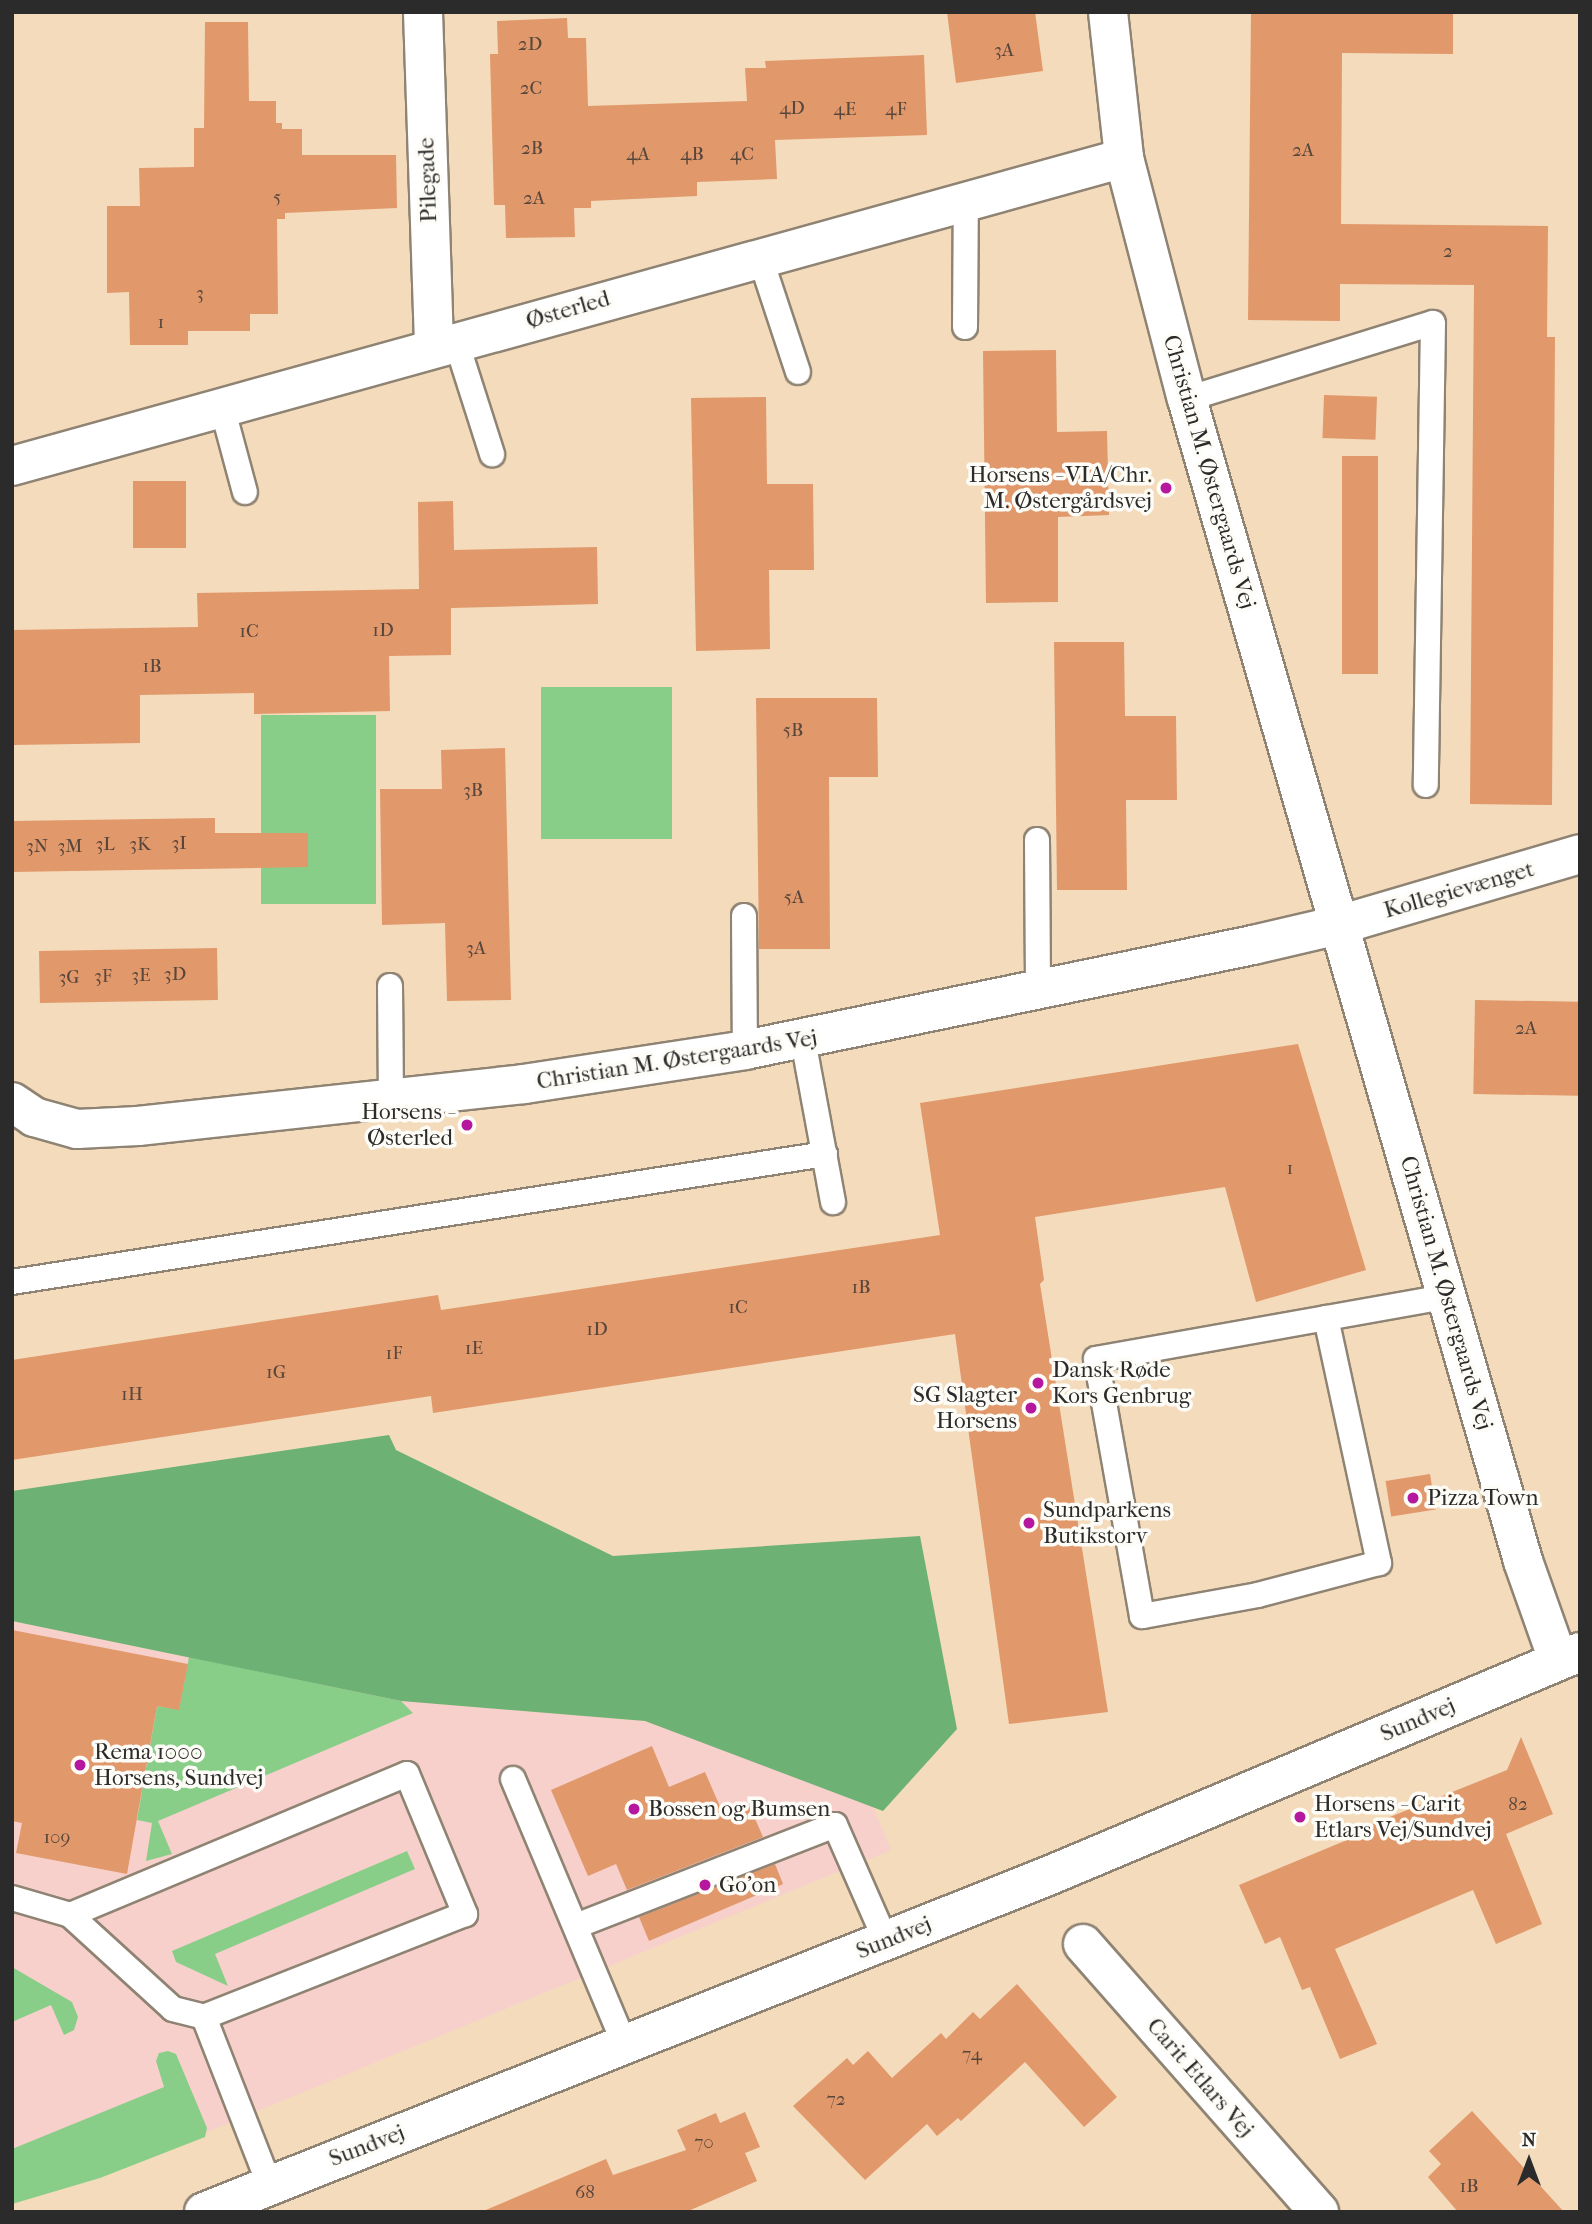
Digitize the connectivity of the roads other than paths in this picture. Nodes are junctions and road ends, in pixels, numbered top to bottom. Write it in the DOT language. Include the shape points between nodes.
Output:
graph roads {
  1 [pos="423,12"];
  2 [pos="1108,12"];
  3 [pos="1124,158"];
  4 [pos="966,199"];
  5 [pos="760,257"];
  6 [pos="965,327"];
  7 [pos="445,344"];
  8 [pos="798,372"];
  9 [pos="1187,399"];
  10 [pos="222,407"];
  11 [pos="492,454"];
  12 [pos="12,466"];
  13 [pos="245,492"];
  14 [pos="1426,785"];
  15 [pos="1037,840"];
  16 [pos="1580,854"];
  17 [pos="744,916"];
  18 [pos="1339,925"];
  19 [pos="390,986"];
  20 [pos="1038,992"];
  21 [pos="803,1040"];
  22 [pos="745,1050"];
  23 [pos="391,1101"];
  24 [pos="12,1102"];
  25 [pos="825,1154"];
  26 [pos="833,1202"];
  27 [pos="12,1282"];
  28 [pos="1449,1296"];
  29 [pos="1326,1318"];
  30 [pos="1569,1656"];
  31 [pos="513,1779"];
  32 [pos="12,1898"];
  33 [pos="69,1915"];
  34 [pos="576,1926"];
  35 [pos="886,1941"];
  36 [pos="1083,1944"];
  37 [pos="204,2017"];
  38 [pos="625,2045"];
  39 [pos="269,2184"];
  40 [pos="204,2212"];
  41 [pos="1319,2212"];
  1 -- 7 [label="street, Pilegade"];
  2 -- 3 [label="street, Christian M. Østergaards Vej"];
  3 -- 4 [label="street, Østerled"];
  3 -- 9 [label="street, Christian M. Østergaards Vej"];
  4 -- 5 [label="street, Østerled"];
  4 -- 6 [label="lane"];
  5 -- 7 [label="street, Østerled"];
  5 -- 8 [label="lane"];
  7 -- 10 [label="street, Østerled"];
  7 -- 11 [label="lane"];
  9 -- 14 [label="lane" via="1433,323"];
  9 -- 18 [label="street, Christian M. Østergaards Vej"];
  10 -- 12 [label="street, Østerled"];
  10 -- 13 [label="lane"];
  15 -- 20 [label="lane"];
  16 -- 18 [label="street, Kollegievænget"];
  17 -- 22 [label="lane"];
  18 -- 20 [label="street, Christian M. Østergaards Vej"];
  18 -- 28 [label="street, Christian M. Østergaards Vej"];
  19 -- 23 [label="lane"];
  20 -- 21 [label="street, Christian M. Østergaards Vej"];
  21 -- 22 [label="street, Christian M. Østergaards Vej"];
  21 -- 25 [label="lane"];
  22 -- 23 [label="street, Christian M. Østergaards Vej"];
  23 -- 24 [label="street, Christian M. Østergaards Vej" via="77,1129 34,1117"];
  25 -- 26 [label="lane"];
  25 -- 27 [label="lane"];
  28 -- 29 [label="lane"];
  28 -- 30 [label="street, Christian M. Østergaards Vej" via="1523,1561"];
  29 -- 29 [label="lane" via="1096,1359 1142,1616 1258,1595 1379,1563"];
  30 -- 35 [label="street, Sundvej"];
  31 -- 34 [label="lane"];
  32 -- 33 [label="lane"];
  33 -- 37 [label="lane" via="173,2009"];
  33 -- 37 [label="lane" via="407,1774 465,1914"];
  34 -- 35 [label="lane" via="835,1825"];
  34 -- 38 [label="lane"];
  35 -- 38 [label="street, Sundvej"];
  36 -- 41 [label="street, Carit Etlars Vej"];
  37 -- 39 [label="lane"];
  38 -- 39 [label="street, Sundvej"];
  39 -- 40 [label="street, Sundvej"];
}
